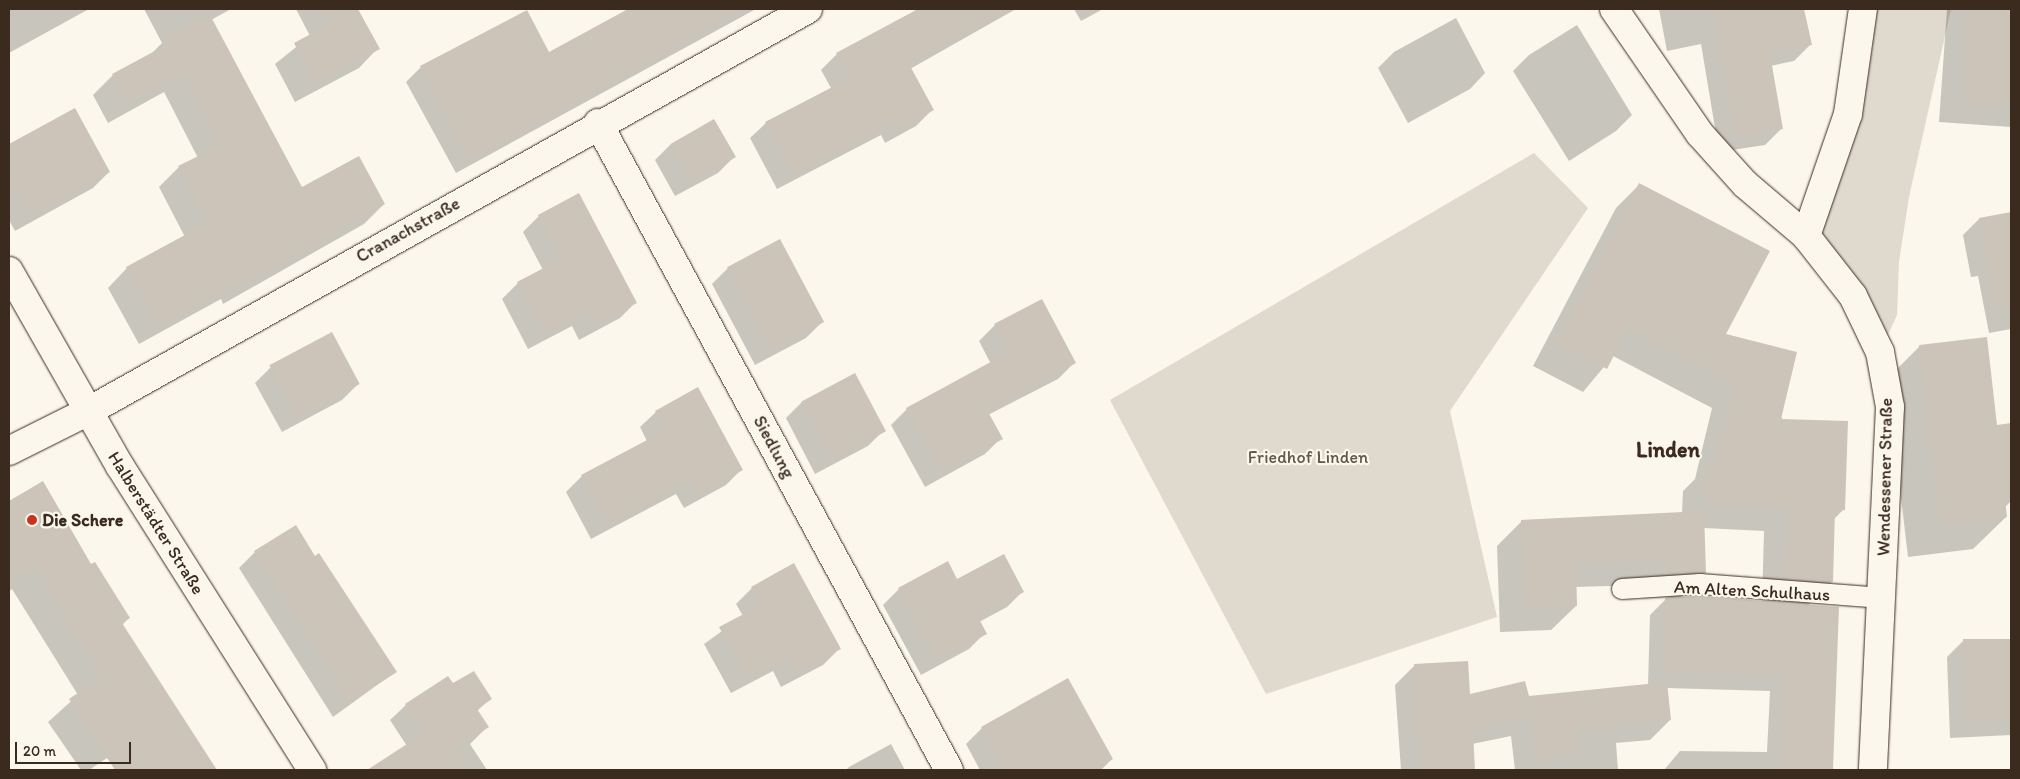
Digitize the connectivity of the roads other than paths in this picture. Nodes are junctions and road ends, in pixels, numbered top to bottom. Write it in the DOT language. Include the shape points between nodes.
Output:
graph roads {
  1 [pos="808,9"];
  2 [pos="1614,9"];
  3 [pos="1863,9"];
  4 [pos="598,123"];
  5 [pos="1806,236"];
  6 [pos="9,271"];
  7 [pos="87,412"];
  8 [pos="9,451"];
  9 [pos="1622,589"];
  10 [pos="1882,598"];
  11 [pos="312,770"];
  12 [pos="949,770"];
  13 [pos="1873,770"];
  1 -- 4 [label="street, Cranachstraße"];
  2 -- 5 [label="street, Wendessener Straße" via="1700,134 1745,184"];
  3 -- 5 [label="street" via="1848,114"];
  4 -- 7 [label="street, Cranachstraße"];
  4 -- 12 [label="street, Siedlung"];
  5 -- 10 [label="street, Wendessener Straße" via="1853,296 1880,352 1890,408"];
  6 -- 7 [label="street, Halberstädter Straße"];
  7 -- 8 [label="street, Cranachstraße"];
  7 -- 11 [label="street, Halberstädter Straße"];
  9 -- 10 [label="lane, Am Alten Schulhaus" via="1700,584"];
  10 -- 13 [label="street, Wendessener Straße"];
}
